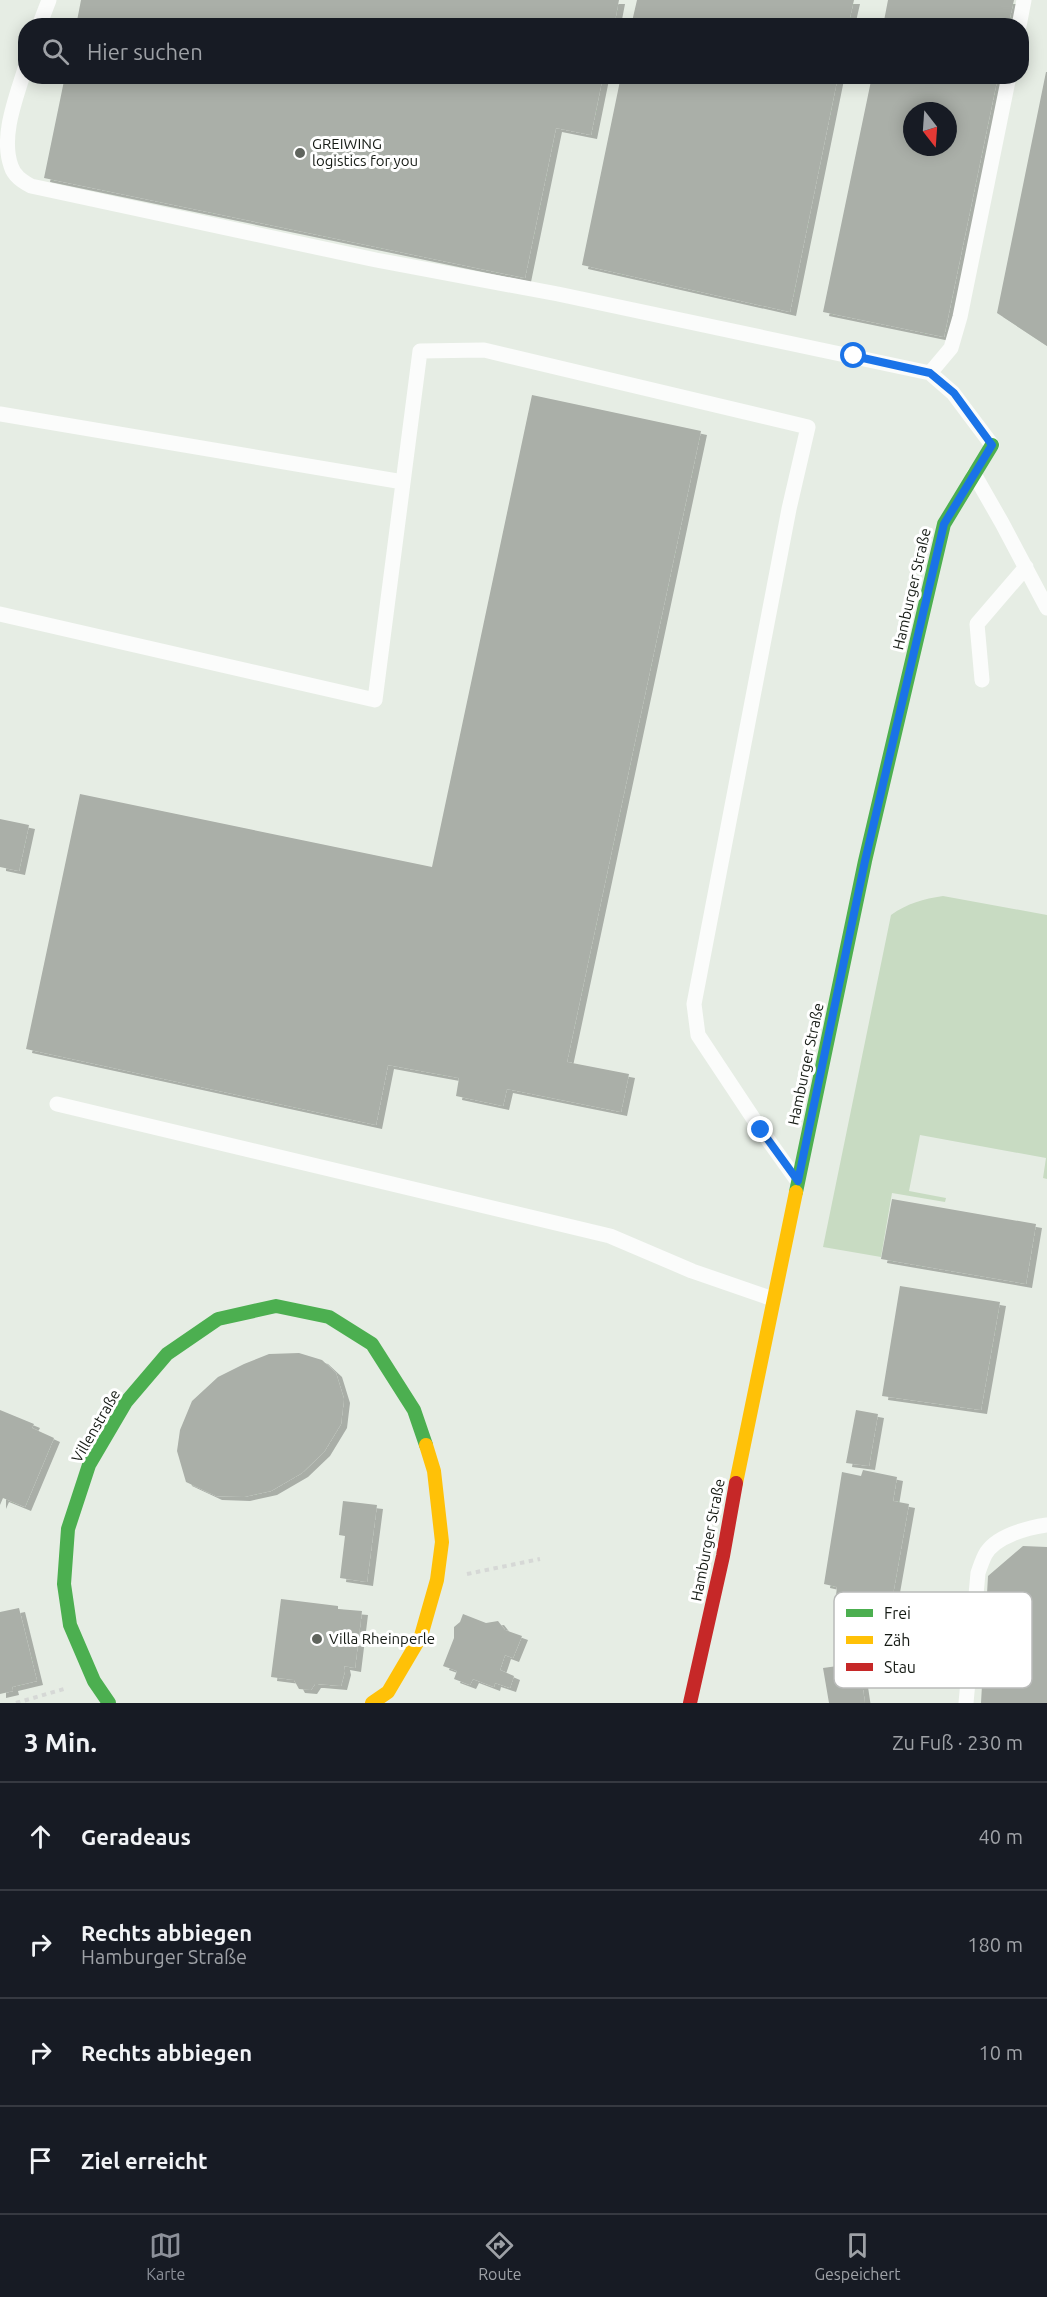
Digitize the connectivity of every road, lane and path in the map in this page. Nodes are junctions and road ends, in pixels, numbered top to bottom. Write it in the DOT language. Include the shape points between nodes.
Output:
graph roads {
  1 [pos="49,0"];
  2 [pos="1024,0"];
  3 [pos="42,18"];
  4 [pos="1021,18"];
  5 [pos="21,84"];
  6 [pos="1007,84"];
  7 [pos="930,373"];
  8 [pos="0,414"];
  9 [pos="992,445"];
  10 [pos="974,474"];
  11 [pos="403,482"];
  12 [pos="1026,567"];
  13 [pos="1047,608"];
  14 [pos="0,614"];
  15 [pos="982,680"];
  16 [pos="57,1104"];
  17 [pos="798,1181"];
  18 [pos="773,1299"];
  19 [pos="1047,1526"];
  20 [pos="540,1559"];
  21 [pos="437,1580"];
  22 [pos="976,1592"];
  23 [pos="94,1681"];
  24 [pos="967,1688"];
  25 [pos="25,1702"];
  26 [pos="16,1703"];
  27 [pos="109,1703"];
  28 [pos="372,1703"];
  29 [pos="690,1703"];
  30 [pos="966,1703"];
  1 -- 3 [label="lane"];
  2 -- 4 [label="lane"];
  5 -- 7 [label="lane" via="6,137 11,167 30,186"];
  6 -- 7 [label="lane" via="960,317 951,348"];
  7 -- 9 [label="lane" via="954,393"];
  8 -- 11 [label="lane"];
  9 -- 10 [label="street, Hamburger Straße"];
  10 -- 12 [label="lane"];
  10 -- 17 [label="street, Hamburger Straße" via="944,524 865,861"];
  11 -- 14 [label="lane" via="375,700"];
  11 -- 17 [label="lane" via="420,351 484,350 807,428 694,1004 698,1035"];
  12 -- 13 [label="lane"];
  12 -- 15 [label="lane" via="977,624"];
  16 -- 18 [label="lane" via="610,1236 692,1271"];
  17 -- 18 [label="street, Hamburger Straße"];
  18 -- 29 [label="street, Hamburger Straße"];
  19 -- 22 [label="lane" via="1004,1537 985,1553"];
  20 -- 21 [label="path"];
  21 -- 23 [label="street, Villenstraße" via="442,1542 434,1472 414,1410 372,1344 329,1317 276,1306 218,1319 167,1354 126,1402 89,1465 69,1529 64,1584 70,1625"];
  21 -- 28 [label="street, Villenstraße" via="421,1636 388,1692"];
  23 -- 25 [label="path"];
  23 -- 27 [label="street, Villenstraße"];
  24 -- 30 [label="lane"];
  25 -- 26 [label="path"];
}
